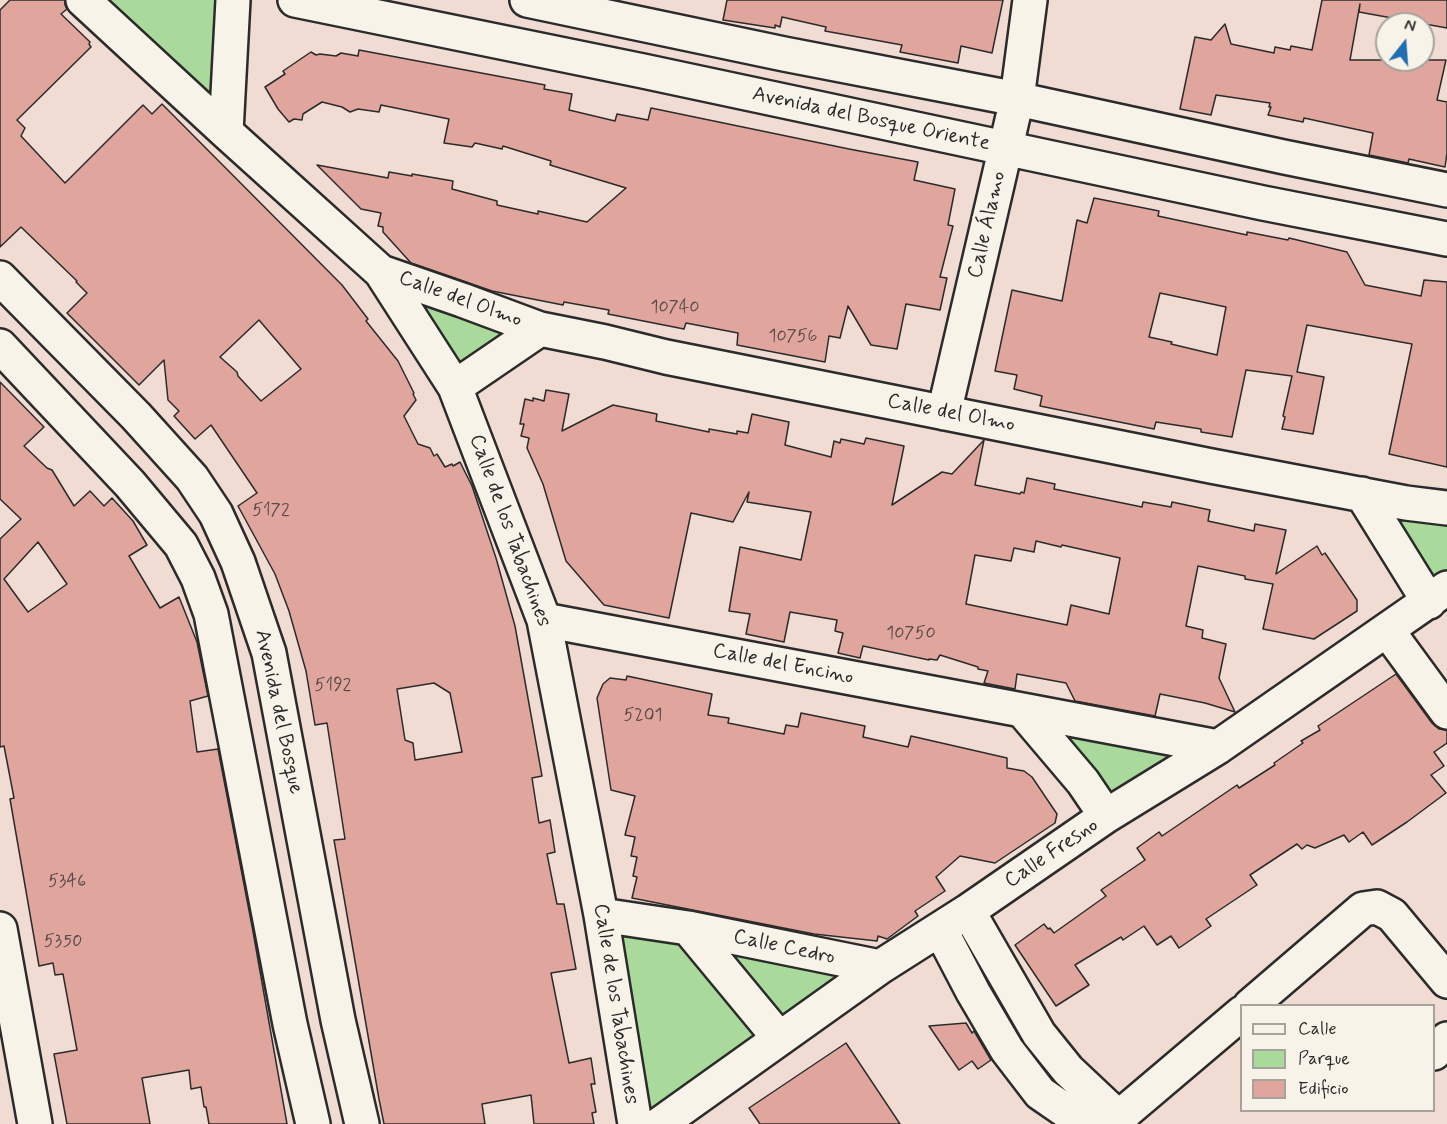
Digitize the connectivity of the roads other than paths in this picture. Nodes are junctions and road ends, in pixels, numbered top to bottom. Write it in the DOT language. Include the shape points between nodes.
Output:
graph roads {
  1 [pos="83,0"];
  2 [pos="233,0"];
  3 [pos="295,0"];
  4 [pos="527,0"];
  5 [pos="1030,0"];
  6 [pos="1017,99"];
  7 [pos="225,132"];
  8 [pos="1005,149"];
  9 [pos="1447,190"];
  10 [pos="1447,238"];
  11 [pos="381,272"];
  12 [pos="0,278"];
  13 [pos="540,329"];
  14 [pos="0,346"];
  15 [pos="455,387"];
  16 [pos="944,413"];
  17 [pos="1362,494"];
  18 [pos="1447,508"];
  19 [pos="1438,595"];
  20 [pos="544,620"];
  21 [pos="1387,630"];
  22 [pos="1022,710"];
  23 [pos="1447,712"];
  24 [pos="1218,747"];
  25 [pos="1106,816"];
  26 [pos="968,911"];
  27 [pos="601,915"];
  28 [pos="688,928"];
  29 [pos="0,929"];
  30 [pos="940,929"];
  31 [pos="880,967"];
  32 [pos="1447,981"];
  33 [pos="1252,1004"];
  34 [pos="1240,1015"];
  35 [pos="1039,1034"];
  36 [pos="779,1038"];
  37 [pos="1447,1039"];
  38 [pos="1007,1050"];
  39 [pos="1435,1052"];
  40 [pos="1117,1122"];
  41 [pos="35,1124"];
  42 [pos="313,1124"];
  43 [pos="362,1124"];
  44 [pos="635,1124"];
  45 [pos="660,1124"];
  46 [pos="1085,1124"];
  1 -- 7 [label="street, Calle de los Tabachines"];
  2 -- 7 [label="street"];
  3 -- 8 [label="street, Avenida del Bosque Oriente"];
  4 -- 6 [label="street"];
  5 -- 6 [label="street, Calle Álamo"];
  6 -- 8 [label="street, Calle Álamo"];
  6 -- 9 [label="street"];
  7 -- 11 [label="street, Calle de los Tabachines"];
  8 -- 10 [label="street, Avenida del Bosque Oriente"];
  8 -- 16 [label="street, Calle Álamo"];
  11 -- 13 [label="street, Calle del Olmo"];
  11 -- 15 [label="street, Calle de los Tabachines"];
  12 -- 43 [label="street, Avenida del Bosque" via="192,478 216,514 238,562 269,653 338,1020"];
  13 -- 15 [label="street, Calle del Olmo"];
  13 -- 16 [label="street, Calle del Olmo"];
  14 -- 42 [label="street" via="130,483 181,545 198,578 211,614"];
  15 -- 20 [label="street, Calle de los Tabachines"];
  16 -- 17 [label="street, Calle del Olmo"];
  17 -- 18 [label="street, Calle del Olmo"];
  17 -- 19 [label="street"];
  19 -- 21 [label="street, Calle Fresno"];
  20 -- 22 [label="street, Calle del Encino"];
  20 -- 27 [label="street, Calle de los Tabachines"];
  21 -- 23 [label="street"];
  21 -- 24 [label="street, Calle Fresno"];
  22 -- 24 [label="street, Calle del Encino"];
  22 -- 25 [label="street" via="1083,782"];
  24 -- 25 [label="street, Calle Fresno"];
  25 -- 26 [label="street, Calle Fresno"];
  26 -- 30 [label="street, Calle Fresno"];
  26 -- 35 [label="street"];
  27 -- 28 [label="street, Calle Cedro"];
  27 -- 44 [label="street, Calle de los Tabachines"];
  28 -- 31 [label="street, Calle Cedro"];
  28 -- 36 [label="street, Calle Cedro"];
  29 -- 41 [label="street"];
  30 -- 31 [label="street, Calle Fresno"];
  30 -- 38 [label="street"];
  31 -- 36 [label="street, Calle Fresno"];
  32 -- 33 [label="street" via="1392,915 1377,908 1363,909"];
  34 -- 40 [label="street"];
  35 -- 38 [label="street"];
  35 -- 40 [label="street"];
  36 -- 45 [label="street, Calle Fresno"];
  37 -- 39 [label="street"];
  38 -- 46 [label="street" via="1040,1093"];
}
